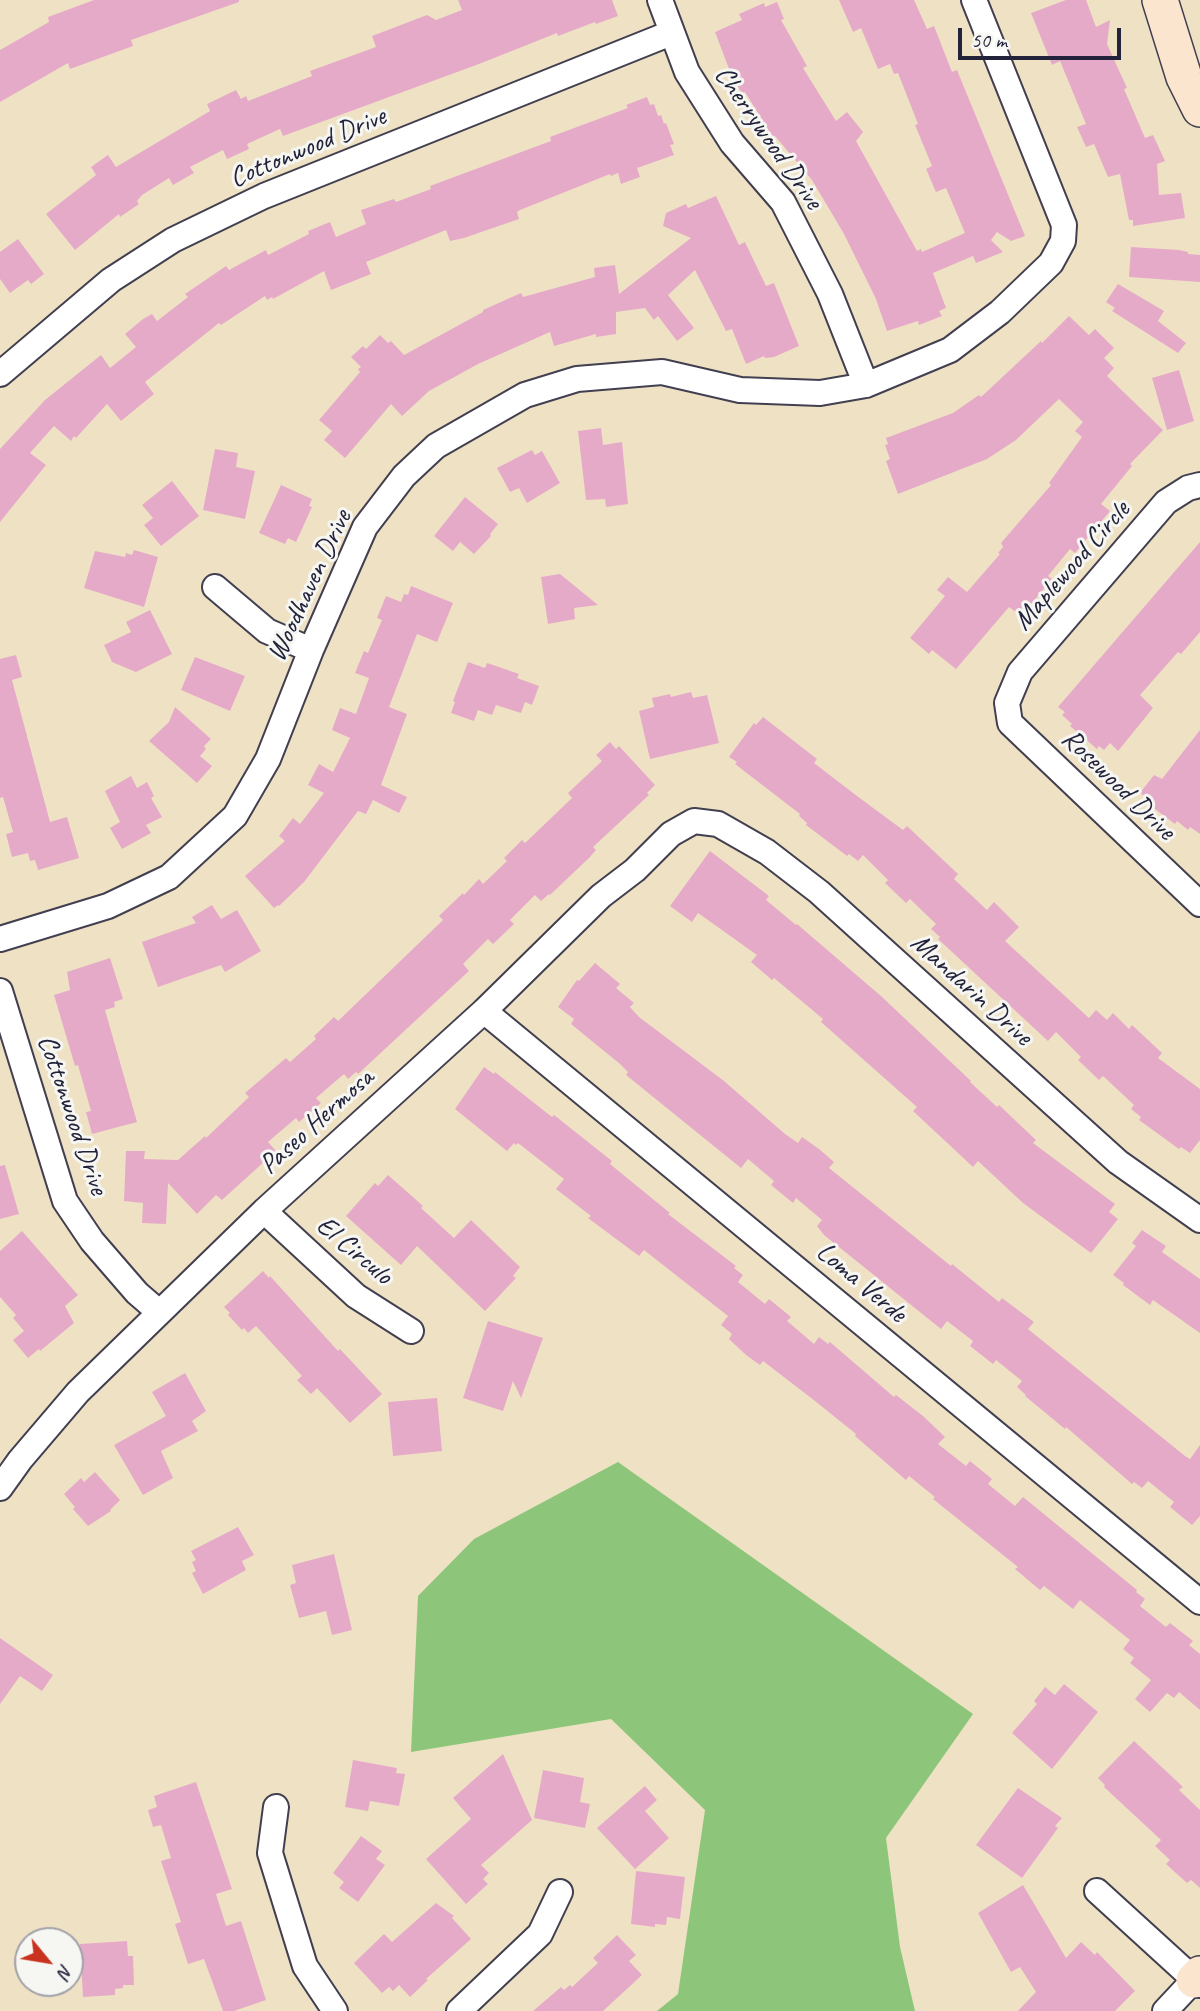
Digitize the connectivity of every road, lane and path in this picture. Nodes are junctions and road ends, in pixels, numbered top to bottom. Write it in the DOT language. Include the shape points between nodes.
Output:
graph roads {
  1 [pos="660,0"];
  2 [pos="974,0"];
  3 [pos="1160,0"];
  4 [pos="671,33"];
  5 [pos="1200,109"];
  6 [pos="0,374"];
  7 [pos="866,385"];
  8 [pos="1200,485"];
  9 [pos="215,587"];
  10 [pos="311,650"];
  11 [pos="1007,703"];
  12 [pos="694,821"];
  13 [pos="1199,900"];
  14 [pos="0,939"];
  15 [pos="0,990"];
  16 [pos="484,1011"];
  17 [pos="264,1212"];
  18 [pos="1200,1220"];
  19 [pos="159,1312"];
  20 [pos="411,1331"];
  21 [pos="0,1488"];
  22 [pos="1200,1602"];
  23 [pos="276,1807"];
  24 [pos="1097,1891"];
  25 [pos="559,1892"];
  26 [pos="1198,1979"];
  27 [pos="335,2011"];
  28 [pos="459,2011"];
  29 [pos="1165,2011"];
  1 -- 4 [label="street, Cherrywood Drive"];
  2 -- 7 [label="street, Woodhaven Drive" via="1064,225 1063,240 1051,263 1009,304 950,350"];
  3 -- 5 [label="main road" via="1184,77"];
  4 -- 6 [label="street, Cottonwood Drive" via="264,196 173,240 111,280"];
  4 -- 7 [label="street, Cherrywood Drive" via="687,72 732,143 783,202 830,294"];
  7 -- 10 [label="street, Woodhaven Drive" via="820,393 740,390 662,372 577,379 525,395 436,446 404,476 365,527"];
  8 -- 11 [label="street, Maplewood Circle" via="1166,502 1020,672"];
  9 -- 10 [label="street" via="267,631"];
  10 -- 14 [label="street, Woodhaven Drive" via="268,759 235,816 169,877 108,906"];
  11 -- 13 [label="street, Rosewood Drive" via="1010,723"];
  12 -- 16 [label="street, Paseo Hermosa" via="671,834 601,896"];
  12 -- 18 [label="street, Mandarin Drive" via="728,829 819,892 1118,1162"];
  15 -- 19 [label="street, Cottonwood Drive" via="65,1201 92,1241"];
  16 -- 17 [label="street, Paseo Hermosa"];
  16 -- 22 [label="street, Loma Verde"];
  17 -- 19 [label="street, Paseo Hermosa"];
  17 -- 20 [label="street, El Circulo" via="356,1296"];
  19 -- 21 [label="street, Paseo Hermosa" via="78,1392"];
  23 -- 27 [label="street" via="270,1853 305,1966"];
  24 -- 26 [label="street"];
  25 -- 28 [label="street" via="540,1934"];
  26 -- 29 [label="street"];
}
